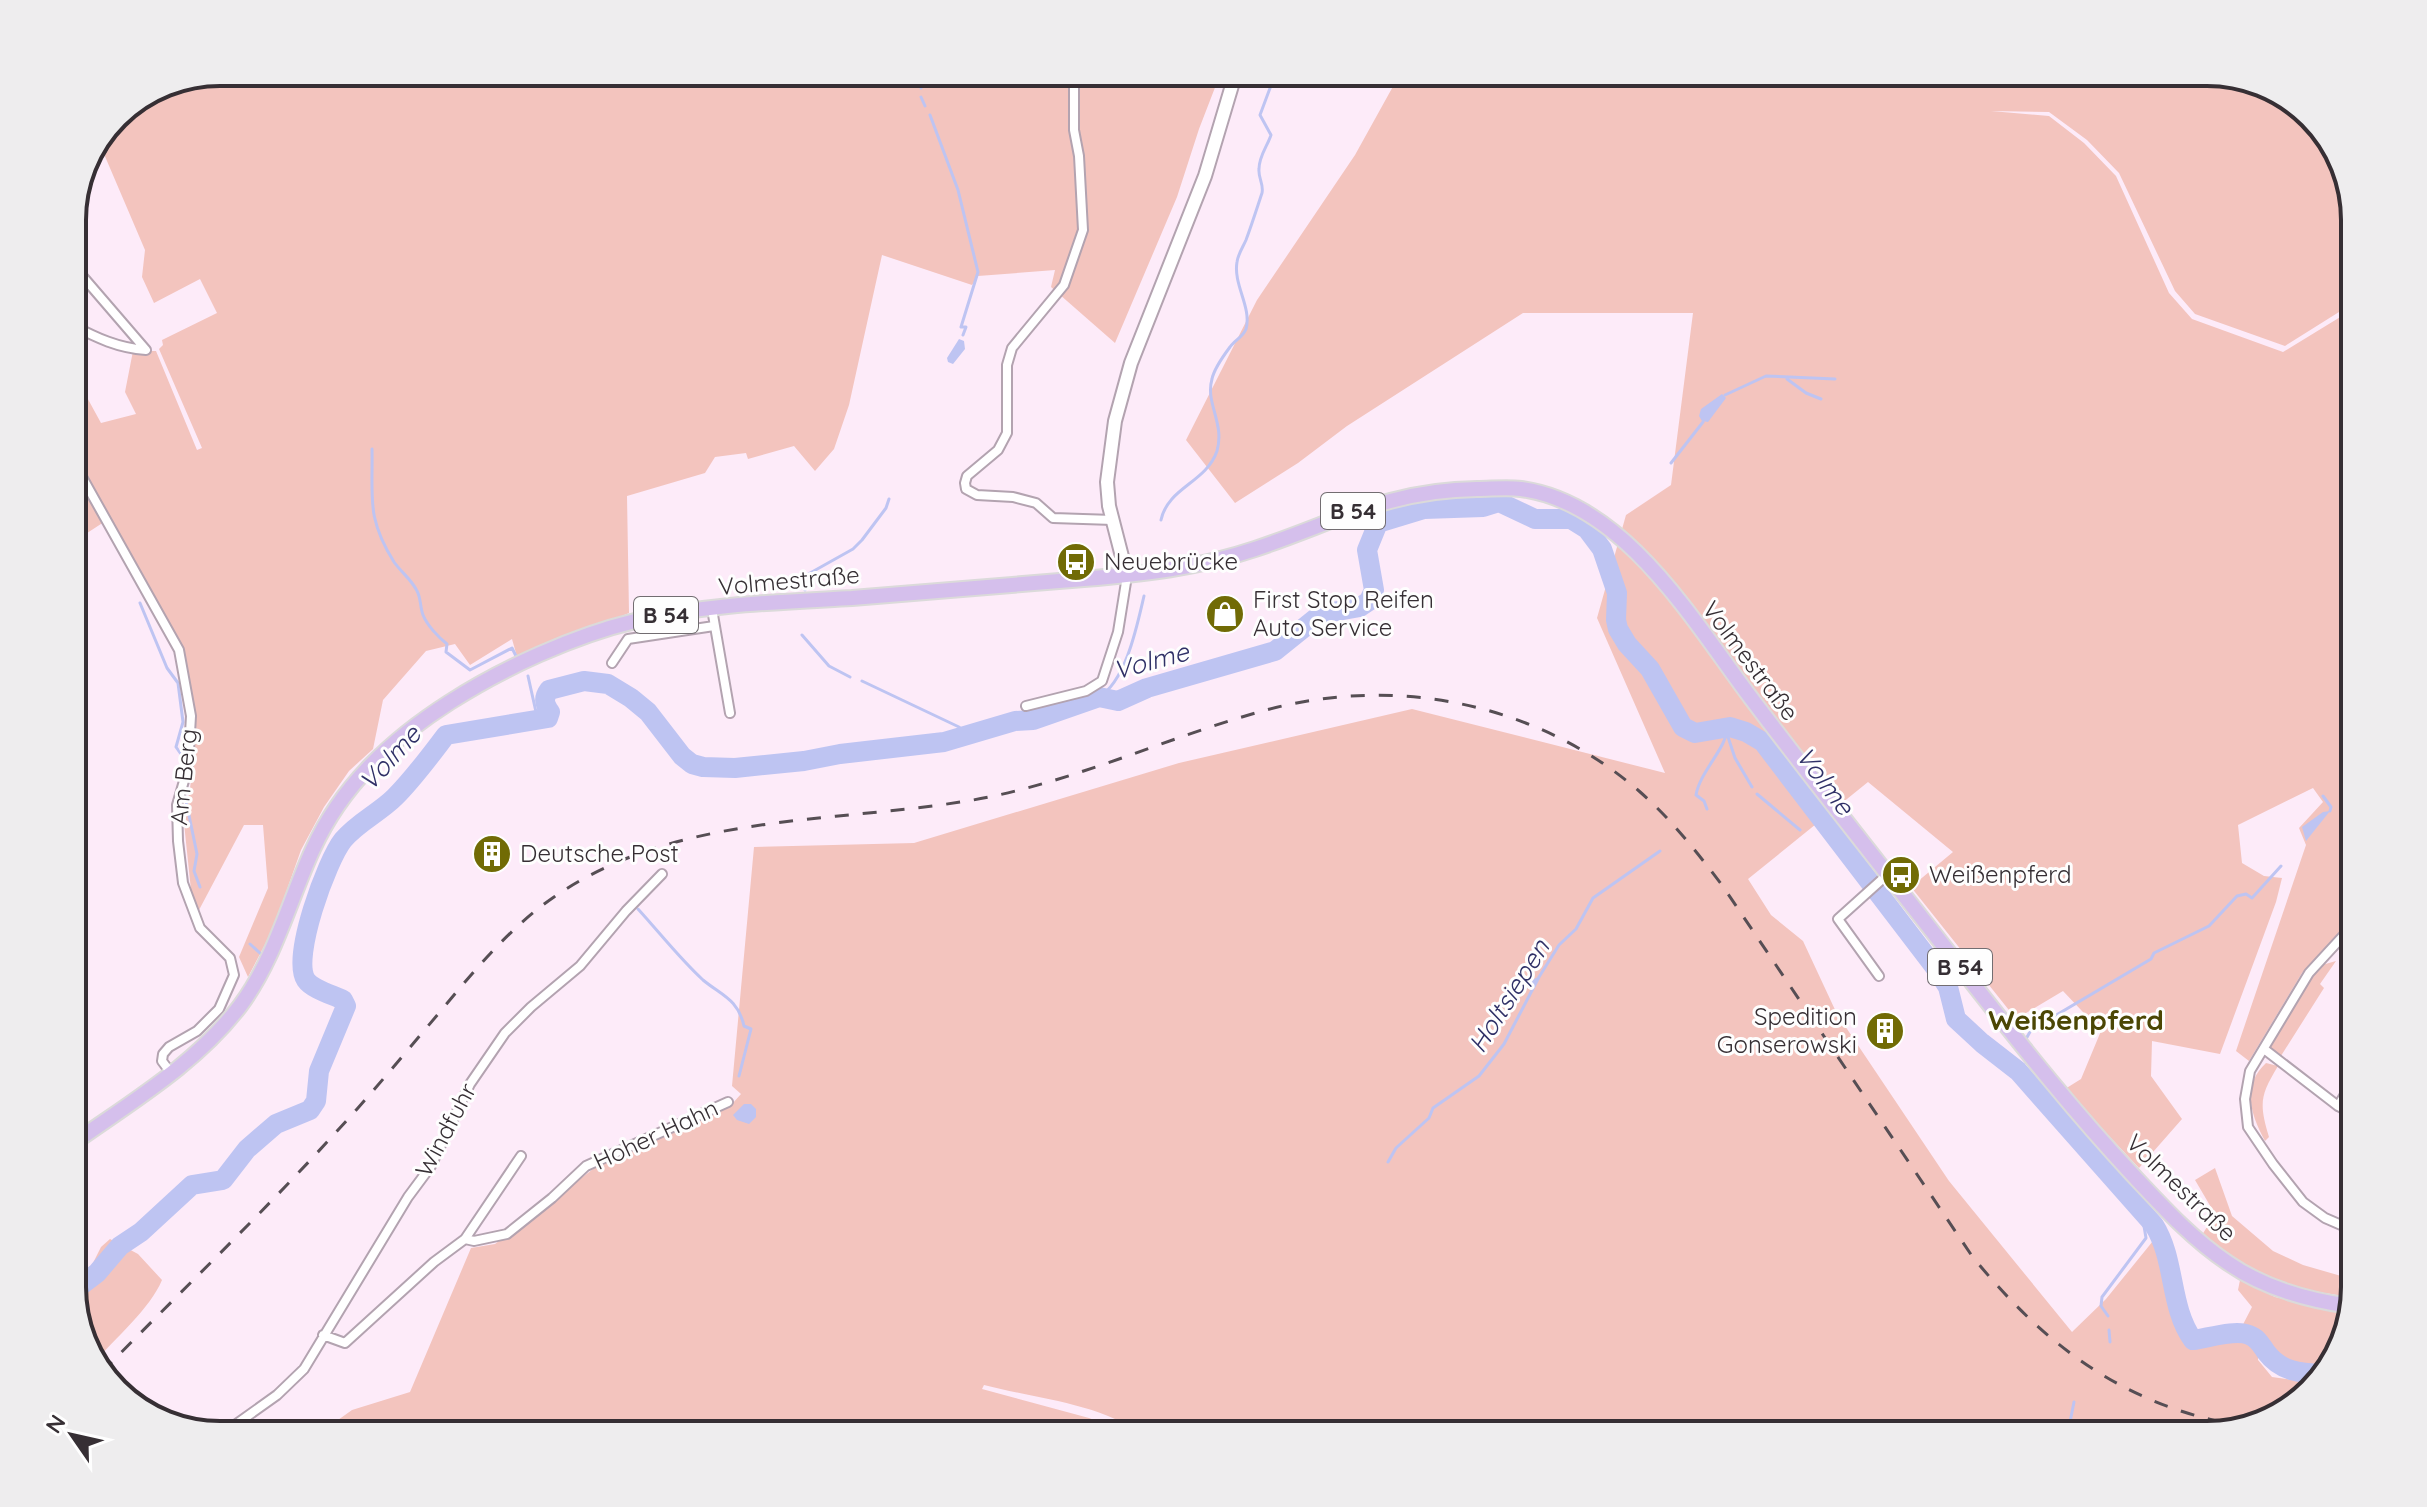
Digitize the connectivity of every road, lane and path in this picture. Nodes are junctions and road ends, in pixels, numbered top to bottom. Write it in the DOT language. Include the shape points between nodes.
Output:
graph roads {
  1 [pos="1074,86"];
  2 [pos="1230,86"];
  3 [pos="86,280"];
  4 [pos="86,332"];
  5 [pos="86,484"];
  6 [pos="1113,520"];
  7 [pos="1127,576"];
  8 [pos="712,609"];
  9 [pos="714,626"];
  10 [pos="612,663"];
  11 [pos="1026,706"];
  12 [pos="730,713"];
  13 [pos="662,874"];
  14 [pos="1884,878"];
  15 [pos="2341,938"];
  16 [pos="1879,976"];
  17 [pos="2264,1049"];
  18 [pos="171,1073"];
  19 [pos="2341,1101"];
  20 [pos="728,1102"];
  21 [pos="2338,1106"];
  22 [pos="2341,1108"];
  23 [pos="86,1134"];
  24 [pos="521,1156"];
  25 [pos="2341,1225"];
  26 [pos="465,1239"];
  27 [pos="2340,1304"];
  28 [pos="323,1335"];
  29 [pos="240,1421"];
  1 -- 6 [label="street" via="1083,230 1064,285 1012,348 1005,441 965,483 977,495 1036,503 1053,518"];
  2 -- 6 [label="main road" via="1205,176 1121,395 1107,464"];
  3 -- 4 [label="street" via="146,350 127,349"];
  5 -- 18 [label="street, Am Berg" via="179,650 191,716 188,767 177,805 183,883 200,928 230,958 234,975 219,1009 163,1054"];
  6 -- 7 [label="main road"];
  7 -- 8 [label="main road, Volmestraße / B 54"];
  7 -- 11 [label="street" via="1118,632 1102,681 1086,691"];
  7 -- 14 [label="main road, Volmestraße / B 54" via="1178,570 1253,550 1345,514 1438,490 1520,489 1553,498 1621,536 1675,598"];
  8 -- 9 [label="street"];
  8 -- 18 [label="main road, Volmestraße / B 54" via="634,621 579,639 452,701 396,741 359,777 316,841 252,989 211,1039"];
  9 -- 10 [label="street" via="628,639"];
  9 -- 12 [label="street"];
  13 -- 28 [label="street, Windfuhr" via="580,966 517,1019 487,1057 431,1166"];
  14 -- 16 [label="street" via="1838,919"];
  14 -- 27 [label="main road, Volmestraße / B 54" via="2081,1118 2153,1197 2221,1259 2269,1286"];
  15 -- 17 [label="street" via="2309,973"];
  17 -- 21 [label="street"];
  17 -- 25 [label="street" via="2246,1084 2248,1127 2303,1202"];
  18 -- 23 [label="main road, Volmestraße / B 54"];
  19 -- 21 [label="street"];
  20 -- 26 [label="street, Hoher Hahn" via="586,1166 507,1234"];
  21 -- 22 [label="street"];
  24 -- 26 [label="street"];
  26 -- 28 [label="street" via="345,1343"];
  28 -- 29 [label="street, Windfuhr" via="291,1384"];
}
